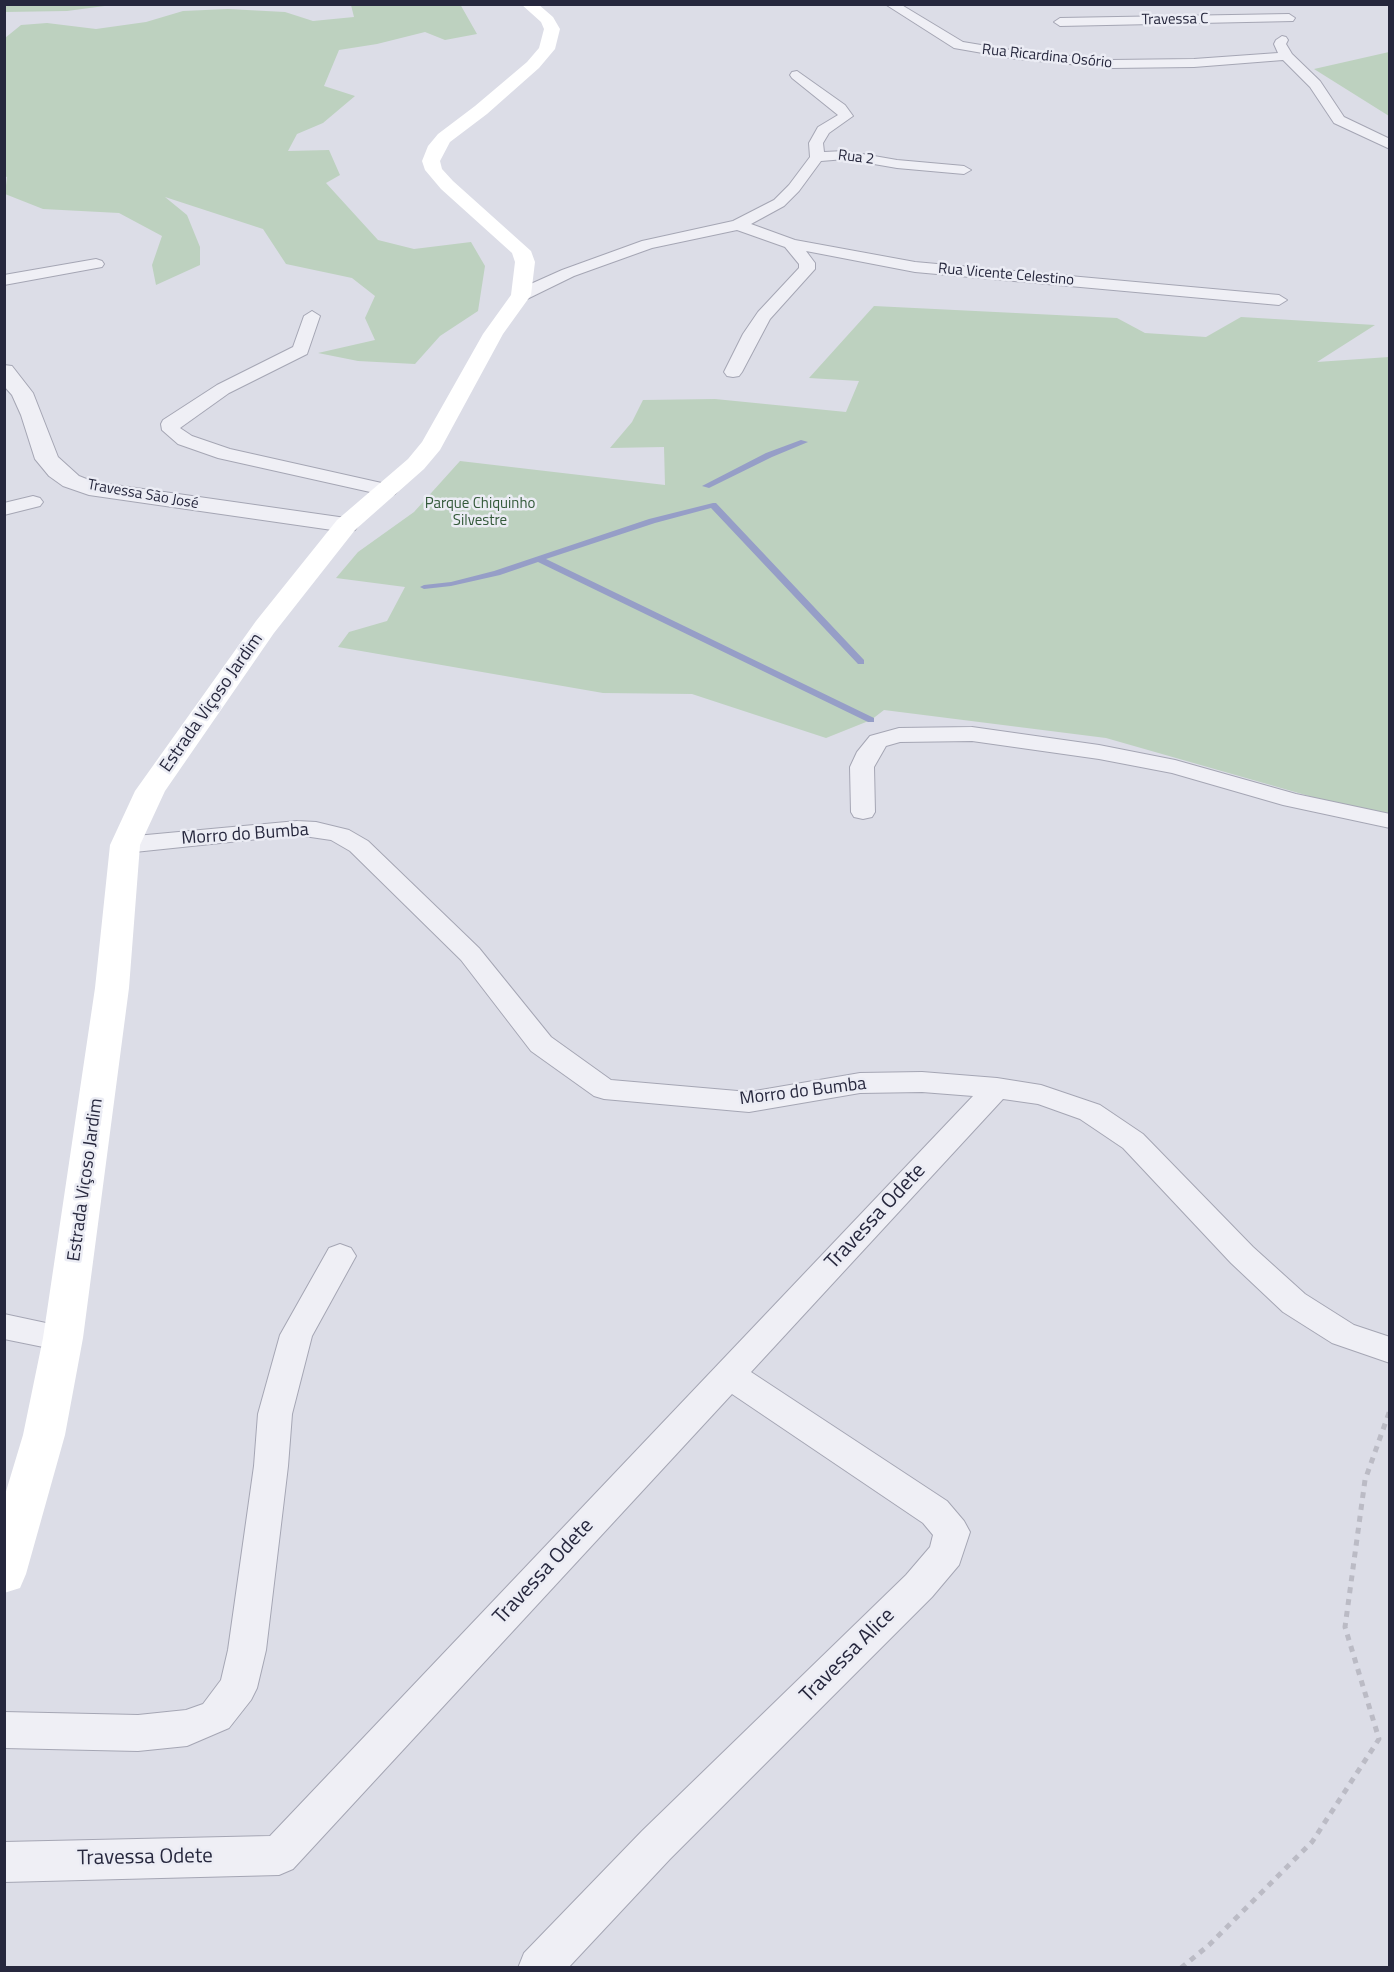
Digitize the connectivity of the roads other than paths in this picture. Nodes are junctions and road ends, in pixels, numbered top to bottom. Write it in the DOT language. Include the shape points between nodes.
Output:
graph roads {
  1 [pos="528,4"];
  2 [pos="891,4"];
  3 [pos="1288,11"];
  4 [pos="1060,22"];
  5 [pos="1286,56"];
  6 [pos="797,75"];
  7 [pos="1389,146"];
  8 [pos="817,157"];
  9 [pos="964,170"];
  10 [pos="738,225"];
  11 [pos="791,244"];
  12 [pos="96,264"];
  13 [pos="4,280"];
  14 [pos="521,295"];
  15 [pos="1279,300"];
  16 [pos="312,316"];
  17 [pos="4,372"];
  18 [pos="733,372"];
  19 [pos="388,490"];
  20 [pos="33,502"];
  21 [pos="4,509"];
  22 [pos="346,525"];
  23 [pos="863,812"];
  24 [pos="1389,821"];
  25 [pos="125,845"];
  26 [pos="997,1088"];
  27 [pos="340,1256"];
  28 [pos="4,1326"];
  29 [pos="63,1338"];
  30 [pos="1389,1350"];
  31 [pos="728,1374"];
  32 [pos="4,1574"];
  33 [pos="4,1730"];
  34 [pos="4,1862"];
  35 [pos="539,1968"];
  1 -- 14 [label="main road, Estrada Viçoso Jardim" via="548,20 552,29 547,49 481,110 444,138 431,161 447,185 520,251 525,262"];
  2 -- 5 [label="street, Rua Ricardina Osório" via="959,45 1017,56 1111,64"];
  3 -- 4 [label="street, Travessa C"];
  3 -- 5 [label="street" via="1281,44"];
  5 -- 7 [label="street" via="1315,84 1340,120"];
  6 -- 8 [label="street" via="846,116 823,130 816,143"];
  8 -- 9 [label="street, Rua 2" via="845,155"];
  8 -- 10 [label="street, Rua 2" via="779,203"];
  10 -- 11 [label="street, Rua Vicente Celestino"];
  10 -- 14 [label="street, Rua 2" via="648,244"];
  11 -- 15 [label="street, Rua Vicente Celestino" via="915,267"];
  11 -- 18 [label="street" via="807,263 807,269 764,316"];
  12 -- 13 [label="street"];
  14 -- 19 [label="main road, Estrada Viçoso Jardim" via="493,334 432,446"];
  16 -- 19 [label="street" via="301,350 223,389 170,424 171,430 185,440 225,454"];
  17 -- 22 [label="street, Travessa São José" via="22,393 47,459 71,481 89,488"];
  19 -- 22 [label="main road, Estrada Viçoso Jardim"];
  20 -- 21 [label="street"];
  22 -- 25 [label="main road, Estrada Viçoso Jardim" via="265,627 179,748 150,791"];
  23 -- 24 [label="street" via="862,767 878,741 899,735 972,734 1175,767 1292,800"];
  25 -- 26 [label="street, Morro do Bumba" via="297,828 340,835 359,846 470,954 541,1044 604,1089 749,1102 860,1083 922,1082"];
  25 -- 29 [label="main road, Estrada Viçoso Jardim" via="112,988"];
  26 -- 30 [label="street, Morro do Bumba" via="1041,1095 1090,1112 1132,1141 1294,1303 1343,1334"];
  26 -- 31 [label="street, Travessa Odete"];
  27 -- 33 [label="street" via="296,1335 275,1414 247,1650 238,1688 216,1716 187,1728 138,1733"];
  28 -- 29 [label="street"];
  29 -- 32 [label="main road, Estrada Viçoso Jardim" via="44,1435"];
  31 -- 34 [label="street, Travessa Odete" via="279,1855"];
  31 -- 35 [label="street, Travessa Alice" via="935,1512 952,1532 946,1554"];
}
